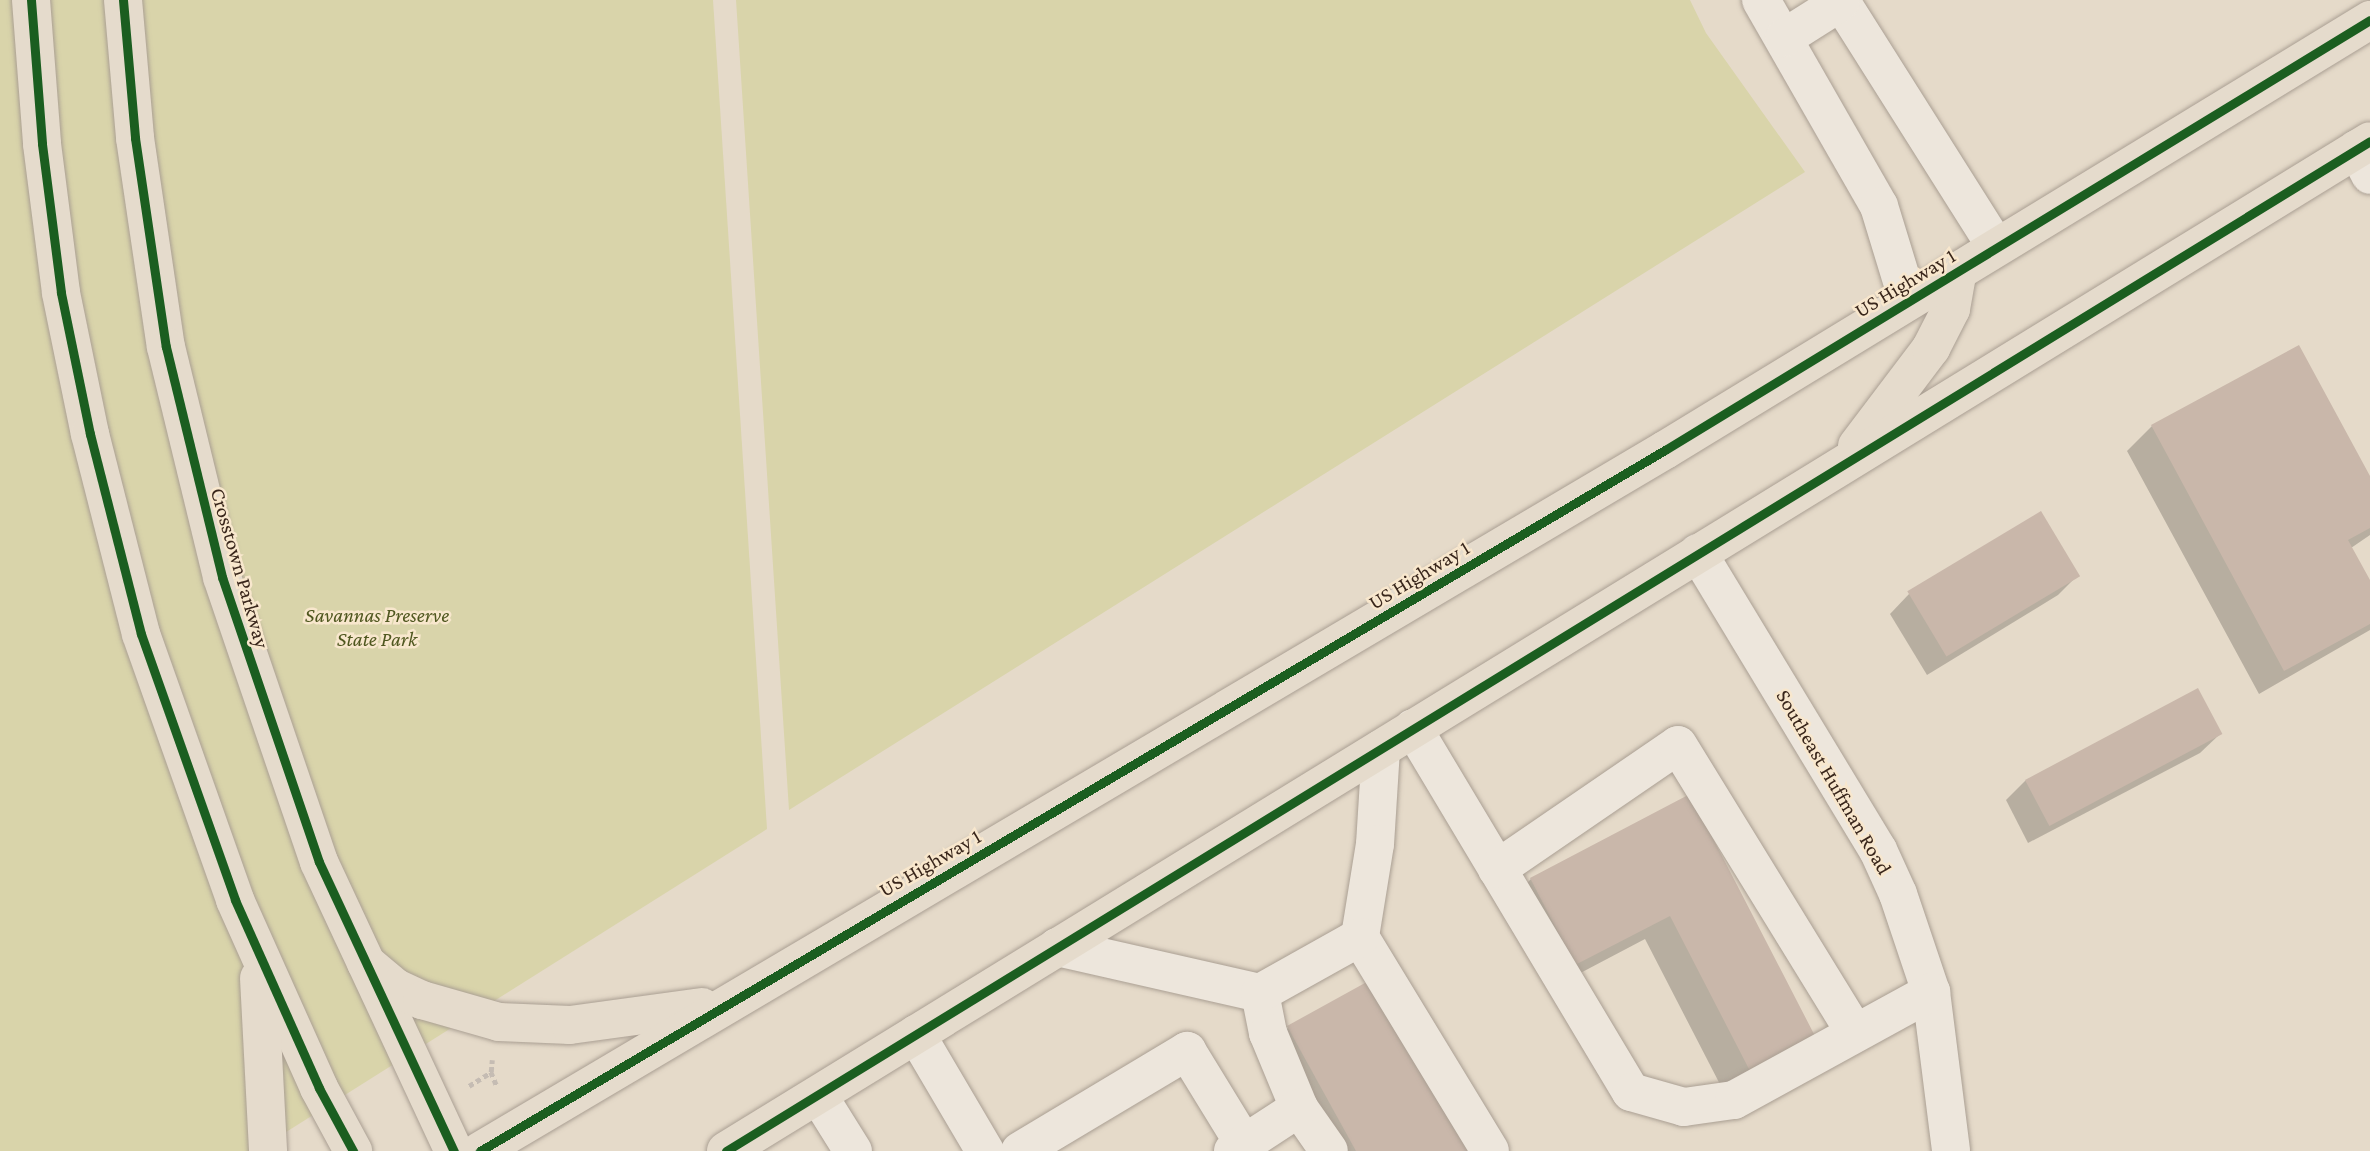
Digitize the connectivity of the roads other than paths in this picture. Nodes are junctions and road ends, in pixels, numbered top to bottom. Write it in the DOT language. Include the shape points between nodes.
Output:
graph roads {
  1 [pos="31,0"];
  2 [pos="123,0"];
  3 [pos="1761,0"];
  4 [pos="1841,1"];
  5 [pos="2370,20"];
  6 [pos="1784,38"];
  7 [pos="2366,155"];
  8 [pos="1996,247"];
  9 [pos="1958,271"];
  10 [pos="1908,301"];
  11 [pos="1843,464"];
  12 [pos="1698,553"];
  13 [pos="1413,729"];
  14 [pos="1381,749"];
  15 [pos="1497,869"];
  16 [pos="1360,937"];
  17 [pos="1057,947"];
  18 [pos="257,951"];
  19 [pos="361,959"];
  20 [pos="1931,992"];
  21 [pos="1260,993"];
  22 [pos="724,1003"];
  23 [pos="1855,1033"];
  24 [pos="916,1034"];
  25 [pos="818,1095"];
  26 [pos="1299,1108"];
  27 [pos="1238,1147"];
  28 [pos="268,1151"];
  29 [pos="353,1151"];
  30 [pos="454,1151"];
  31 [pos="480,1151"];
  32 [pos="726,1151"];
  33 [pos="853,1151"];
  34 [pos="985,1151"];
  35 [pos="1020,1151"];
  36 [pos="1329,1151"];
  37 [pos="1490,1151"];
  38 [pos="1951,1151"];
  1 -- 18 [label="main road" via="42,144 61,293 99,470 141,634 204,824"];
  2 -- 19 [label="main road, Crosstown Parkway" via="135,138 166,347 222,577 293,793"];
  3 -- 6 [label="street"];
  4 -- 6 [label="street"];
  4 -- 8 [label="street"];
  5 -- 8 [label="main road, US Highway 1"];
  6 -- 10 [label="street" via="1879,206"];
  7 -- 11 [label="main road"];
  8 -- 9 [label="main road, US Highway 1"];
  9 -- 10 [label="main road, US Highway 1"];
  9 -- 11 [label="main road" via="1951,309 1931,348"];
  10 -- 22 [label="main road, US Highway 1" via="1378,620"];
  11 -- 12 [label="main road"];
  12 -- 13 [label="main road"];
  12 -- 20 [label="street, Southeast Huffman Road" via="1878,850"];
  13 -- 14 [label="main road"];
  13 -- 15 [label="street"];
  14 -- 16 [label="street" via="1375,844"];
  14 -- 17 [label="main road"];
  15 -- 23 [label="street" via="1631,1092 1684,1107 1734,1100"];
  15 -- 23 [label="street" via="1678,745"];
  16 -- 21 [label="street"];
  16 -- 37 [label="street"];
  17 -- 21 [label="street"];
  17 -- 24 [label="main road"];
  18 -- 28 [label="main road"];
  18 -- 29 [label="main road"];
  19 -- 22 [label="main road" via="396,988 422,1000 499,1021 570,1026"];
  19 -- 30 [label="main road, Crosstown Parkway"];
  20 -- 23 [label="street"];
  20 -- 38 [label="street, Southeast Huffman Road"];
  21 -- 26 [label="street" via="1268,1033"];
  22 -- 31 [label="main road, US Highway 1"];
  24 -- 25 [label="main road"];
  24 -- 34 [label="street"];
  25 -- 32 [label="main road"];
  25 -- 33 [label="street"];
  26 -- 27 [label="street"];
  26 -- 36 [label="street"];
  27 -- 35 [label="street" via="1187,1051"];
}
